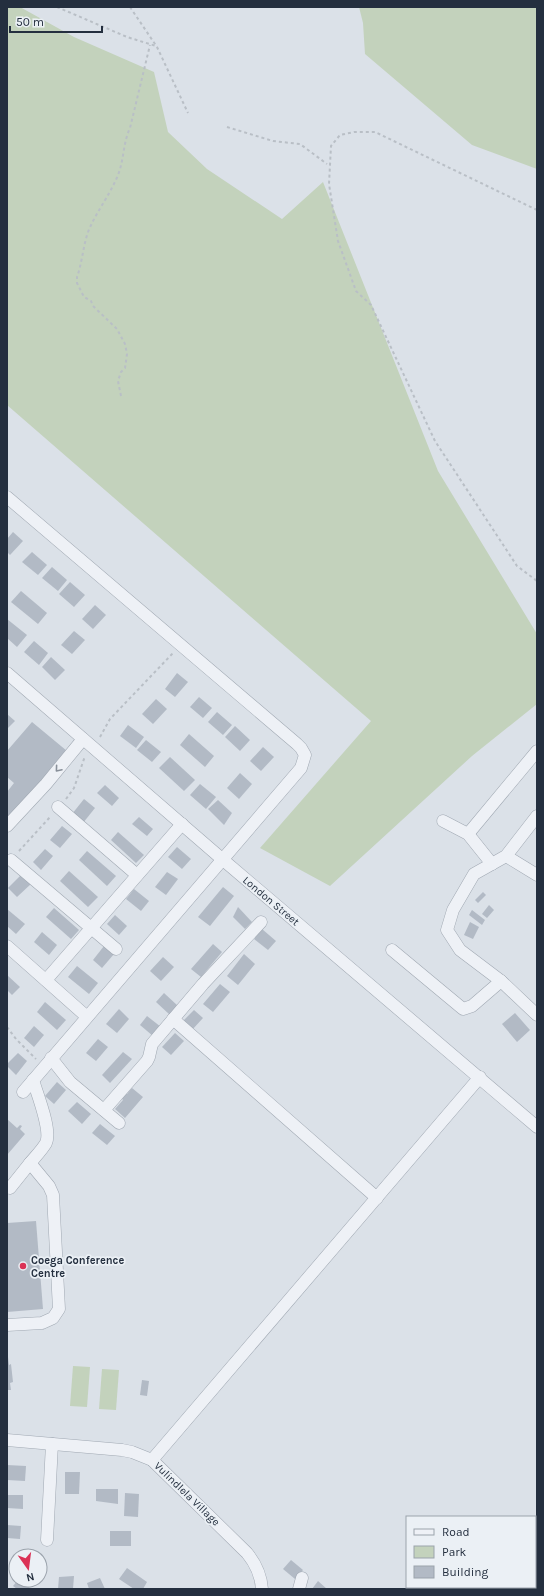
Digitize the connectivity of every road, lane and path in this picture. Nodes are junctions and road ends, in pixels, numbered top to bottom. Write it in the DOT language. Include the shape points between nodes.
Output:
graph roads {
  1 [pos="57,7"];
  2 [pos="130,7"];
  3 [pos="150,45"];
  4 [pos="157,47"];
  5 [pos="188,113"];
  6 [pos="227,127"];
  7 [pos="327,164"];
  8 [pos="537,210"];
  9 [pos="120,396"];
  10 [pos="7,497"];
  11 [pos="537,581"];
  12 [pos="7,674"];
  13 [pos="83,739"];
  14 [pos="537,751"];
  15 [pos="58,808"];
  16 [pos="537,816"];
  17 [pos="443,821"];
  18 [pos="182,824"];
  19 [pos="7,826"];
  20 [pos="468,834"];
  21 [pos="506,856"];
  22 [pos="222,859"];
  23 [pos="11,860"];
  24 [pos="492,864"];
  25 [pos="137,875"];
  26 [pos="537,875"];
  27 [pos="261,922"];
  28 [pos="91,928"];
  29 [pos="7,946"];
  30 [pos="116,949"];
  31 [pos="392,950"];
  32 [pos="46,980"];
  33 [pos="501,981"];
  34 [pos="537,1015"];
  35 [pos="86,1016"];
  36 [pos="173,1020"];
  37 [pos="7,1027"];
  38 [pos="48,1062"];
  39 [pos="480,1077"];
  40 [pos="33,1080"];
  41 [pos="23,1092"];
  42 [pos="104,1110"];
  43 [pos="119,1123"];
  44 [pos="537,1127"];
  45 [pos="30,1163"];
  46 [pos="10,1188"];
  47 [pos="377,1198"];
  48 [pos="7,1325"];
  49 [pos="7,1440"];
  50 [pos="52,1444"];
  51 [pos="152,1460"];
  52 [pos="47,1540"];
  53 [pos="262,1589"];
  1 -- 3 [label="path"];
  2 -- 4 [label="path"];
  3 -- 4 [label="path"];
  3 -- 9 [label="path" via="118,176 88,233 77,277 84,297 90,300 117,329 125,344 124,368 118,381"];
  4 -- 5 [label="path"];
  6 -- 7 [label="path" via="273,141 300,144"];
  8 -- 11 [label="path" via="375,132 340,135 331,146 329,184 338,241 356,291 371,305 435,441 517,566"];
  10 -- 22 [label="street" via="304,752 305,759 301,768"];
  12 -- 13 [label="street, London Street"];
  13 -- 18 [label="street, London Street"];
  13 -- 19 [label="street, one-way"];
  14 -- 20 [label="street"];
  15 -- 25 [label="street"];
  16 -- 21 [label="street"];
  17 -- 20 [label="street"];
  18 -- 22 [label="street, London Street"];
  18 -- 25 [label="street"];
  20 -- 24 [label="street"];
  21 -- 24 [label="street"];
  21 -- 26 [label="street"];
  22 -- 35 [label="street"];
  22 -- 39 [label="street, London Street"];
  23 -- 28 [label="street"];
  24 -- 33 [label="street" via="474,874 453,910 447,930 460,950"];
  25 -- 28 [label="street"];
  27 -- 36 [label="street"];
  28 -- 30 [label="street"];
  28 -- 32 [label="street"];
  29 -- 32 [label="street"];
  31 -- 33 [label="street" via="463,1009 472,1006"];
  32 -- 35 [label="street"];
  33 -- 34 [label="street"];
  35 -- 38 [label="street"];
  36 -- 42 [label="street" via="152,1044 147,1061"];
  36 -- 47 [label="street"];
  37 -- 38 [label="path" via="16,1040"];
  38 -- 40 [label="street"];
  38 -- 42 [label="street"];
  39 -- 44 [label="street, London Street"];
  39 -- 47 [label="street"];
  40 -- 41 [label="street"];
  40 -- 45 [label="street" via="47,1135 46,1144"];
  42 -- 43 [label="street"];
  45 -- 46 [label="street"];
  45 -- 48 [label="street" via="54,1195 60,1309 53,1318 42,1323"];
  47 -- 51 [label="street"];
  49 -- 50 [label="street, Vulindlela Village"];
  50 -- 51 [label="street, Vulindlela Village" via="122,1450"];
  50 -- 52 [label="street"];
  51 -- 53 [label="street, Vulindlela Village" via="247,1552 254,1561"];
}
